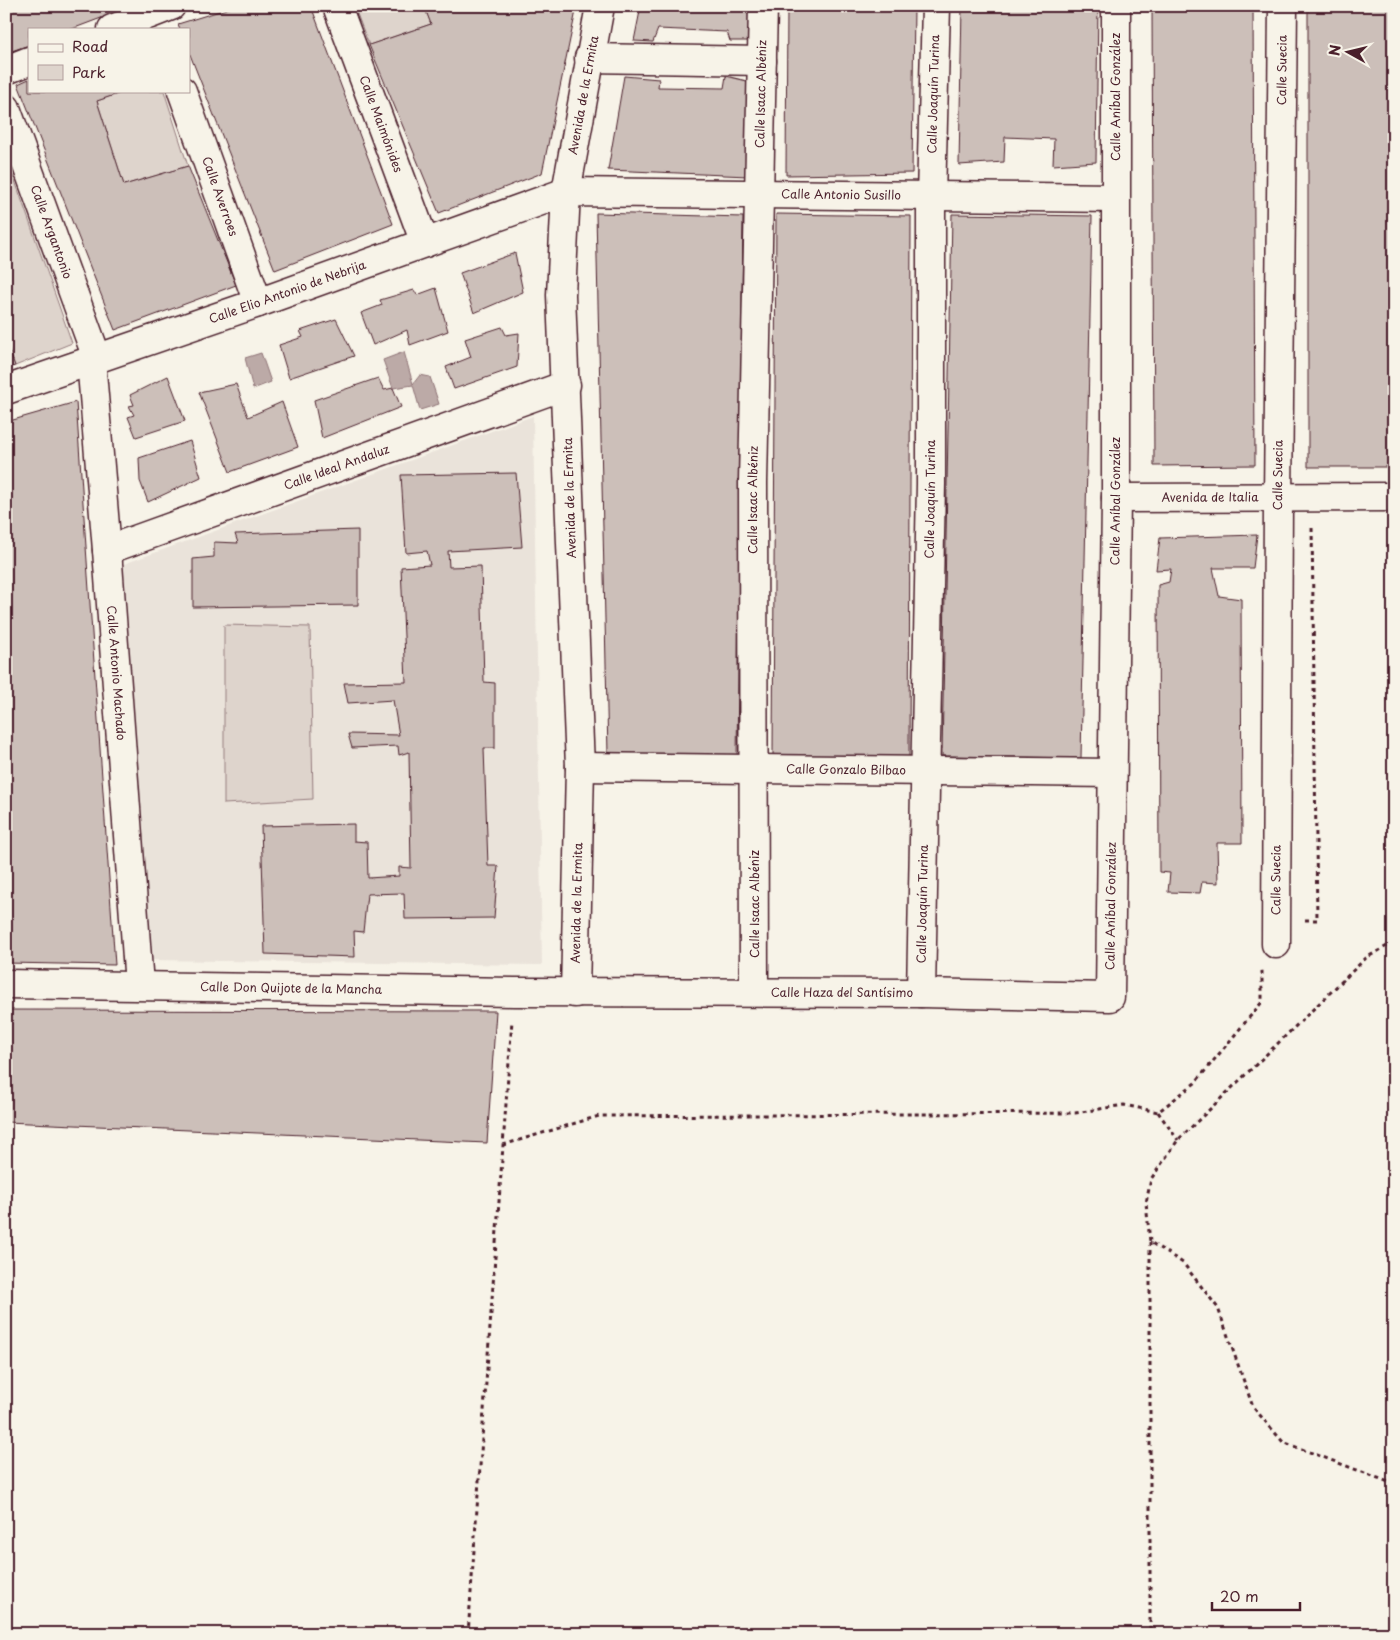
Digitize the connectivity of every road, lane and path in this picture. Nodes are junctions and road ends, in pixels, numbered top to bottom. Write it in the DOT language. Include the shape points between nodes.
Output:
graph roads {
  1 [pos="337,6"];
  2 [pos="600,6"];
  3 [pos="763,6"];
  4 [pos="936,6"];
  5 [pos="1116,6"];
  6 [pos="1283,6"];
  7 [pos="162,16"];
  8 [pos="116,28"];
  9 [pos="589,58"];
  10 [pos="28,61"];
  11 [pos="762,61"];
  12 [pos="6,70"];
  13 [pos="182,92"];
  14 [pos="6,108"];
  15 [pos="566,192"];
  16 [pos="759,196"];
  17 [pos="931,197"];
  18 [pos="1115,198"];
  19 [pos="425,243"];
  20 [pos="258,303"];
  21 [pos="94,359"];
  22 [pos="566,385"];
  23 [pos="6,390"];
  24 [pos="1116,498"];
  25 [pos="1278,498"];
  26 [pos="1394,498"];
  27 [pos="108,550"];
  28 [pos="580,767"];
  29 [pos="755,767"];
  30 [pos="927,769"];
  31 [pos="1112,773"];
  32 [pos="1394,942"];
  33 [pos="1276,944"];
  34 [pos="6,984"];
  35 [pos="139,985"];
  36 [pos="514,992"];
  37 [pos="754,992"];
  38 [pos="575,993"];
  39 [pos="921,993"];
  40 [pos="1110,997"];
  41 [pos="1158,1112"];
  42 [pos="1075,1113"];
  43 [pos="1178,1140"];
  44 [pos="503,1145"];
  45 [pos="1150,1242"];
  46 [pos="1394,1484"];
  47 [pos="468,1634"];
  48 [pos="1150,1634"];
  1 -- 19 [label="street, Calle Maimónides"];
  2 -- 9 [label="street, Avenida de la Ermita"];
  3 -- 11 [label="street, Calle Isaac Albéniz"];
  4 -- 17 [label="street, Calle Joaquín Turina"];
  5 -- 18 [label="street, Calle Aníbal González"];
  6 -- 25 [label="street, Calle Suecia"];
  7 -- 8 [label="street"];
  9 -- 11 [label="street"];
  9 -- 15 [label="street, Avenida de la Ermita"];
  10 -- 12 [label="street"];
  11 -- 16 [label="street, Calle Isaac Albéniz"];
  13 -- 20 [label="street, Calle Averroes"];
  14 -- 21 [label="street, Calle Argantonio"];
  15 -- 16 [label="street, Calle Antonio Susillo"];
  15 -- 19 [label="street, Calle Elio Antonio de Nebrija"];
  15 -- 22 [label="street, Avenida de la Ermita" via="560,295"];
  16 -- 17 [label="street, Calle Antonio Susillo"];
  16 -- 29 [label="street, Calle Isaac Albéniz" via="753,482"];
  17 -- 18 [label="street, Calle Antonio Susillo"];
  17 -- 30 [label="street, Calle Joaquín Turina"];
  18 -- 24 [label="street, Calle Aníbal González"];
  19 -- 20 [label="street, Calle Elio Antonio de Nebrija"];
  20 -- 21 [label="street, Calle Elio Antonio de Nebrija"];
  21 -- 23 [label="street, Calle Elio Antonio de Nebrija"];
  21 -- 27 [label="street, Calle Antonio Machado"];
  22 -- 27 [label="street, Calle Ideal Andaluz"];
  22 -- 28 [label="street, Avenida de la Ermita"];
  24 -- 25 [label="street, Avenida de Italia"];
  24 -- 31 [label="street, Calle Aníbal González"];
  25 -- 26 [label="street, Avenida de Italia"];
  25 -- 33 [label="street, Calle Suecia"];
  27 -- 35 [label="street, Calle Antonio Machado"];
  28 -- 29 [label="street, Calle Gonzalo Bilbao"];
  28 -- 38 [label="street, Avenida de la Ermita"];
  29 -- 30 [label="street, Calle Gonzalo Bilbao"];
  29 -- 37 [label="street, Calle Isaac Albéniz"];
  30 -- 31 [label="street, Calle Gonzalo Bilbao"];
  30 -- 39 [label="street, Calle Joaquín Turina"];
  31 -- 40 [label="street, Calle Aníbal González"];
  32 -- 43 [label="path" via="1366,958"];
  34 -- 35 [label="street, Calle Don Quijote de la Mancha"];
  35 -- 36 [label="street, Calle Don Quijote de la Mancha"];
  36 -- 38 [label="street, Calle Don Quijote de la Mancha"];
  36 -- 44 [label="path"];
  37 -- 38 [label="street, Calle Haza del Santísimo"];
  37 -- 39 [label="street, Calle Haza del Santísimo"];
  39 -- 40 [label="street, Calle Haza del Santísimo"];
  41 -- 43 [label="path"];
  42 -- 44 [label="path" via="599,1116"];
  43 -- 45 [label="path" via="1151,1179 1146,1203"];
  44 -- 47 [label="path"];
  45 -- 46 [label="path" via="1183,1263 1218,1308 1254,1407 1283,1442"];
  45 -- 48 [label="path"];
}
